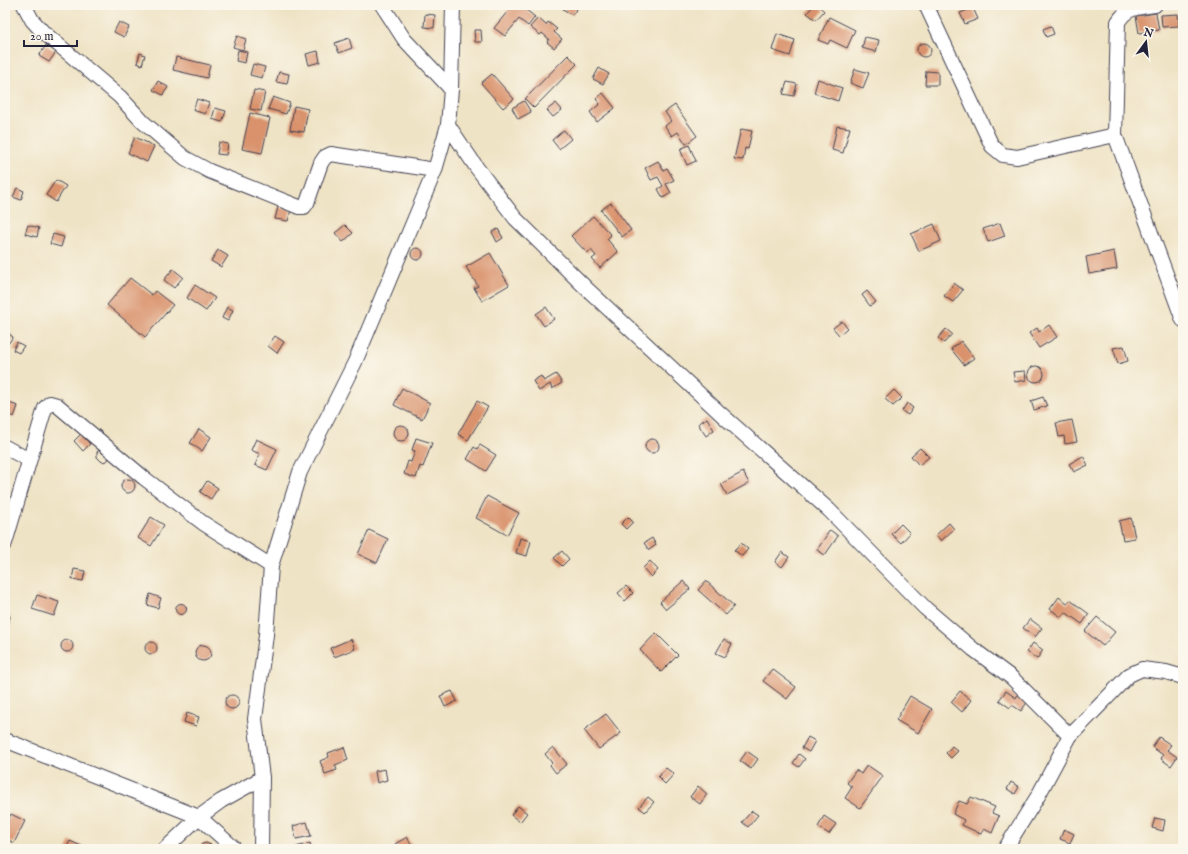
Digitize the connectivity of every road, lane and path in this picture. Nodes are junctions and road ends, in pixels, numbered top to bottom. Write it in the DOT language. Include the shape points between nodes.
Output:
graph roads {
  1 [pos="24,5"];
  2 [pos="382,5"];
  3 [pos="452,5"];
  4 [pos="926,5"];
  5 [pos="1155,5"];
  6 [pos="451,89"];
  7 [pos="448,125"];
  8 [pos="1115,135"];
  9 [pos="435,170"];
  10 [pos="1183,320"];
  11 [pos="5,447"];
  12 [pos="29,460"];
  13 [pos="5,543"];
  14 [pos="271,566"];
  15 [pos="1183,677"];
  16 [pos="1070,736"];
  17 [pos="5,740"];
  18 [pos="262,778"];
  19 [pos="199,817"];
  20 [pos="165,849"];
  21 [pos="235,849"];
  22 [pos="261,849"];
  23 [pos="1005,849"];
  1 -- 9 [label="street" via="42,31 120,97 143,122 185,158 299,207 304,207 307,203 321,163 331,154"];
  2 -- 6 [label="street" via="404,40"];
  3 -- 6 [label="street"];
  4 -- 8 [label="street" via="992,146 1003,155 1017,157"];
  5 -- 8 [label="street" via="1131,9 1123,14 1118,22"];
  6 -- 7 [label="street"];
  7 -- 9 [label="street"];
  7 -- 16 [label="street" via="515,218 586,288 829,510 925,608 1012,678"];
  8 -- 10 [label="street"];
  9 -- 14 [label="street" via="355,362 300,472"];
  11 -- 12 [label="street"];
  12 -- 13 [label="street"];
  12 -- 14 [label="street" via="45,408 50,403 57,405 144,478 203,523"];
  14 -- 18 [label="street" via="266,635 255,719"];
  15 -- 16 [label="street" via="1142,669 1128,675"];
  16 -- 23 [label="street" via="1038,796"];
  17 -- 19 [label="street"];
  18 -- 19 [label="street" via="221,801"];
  18 -- 22 [label="street"];
  19 -- 20 [label="street"];
  19 -- 21 [label="street"];
}
